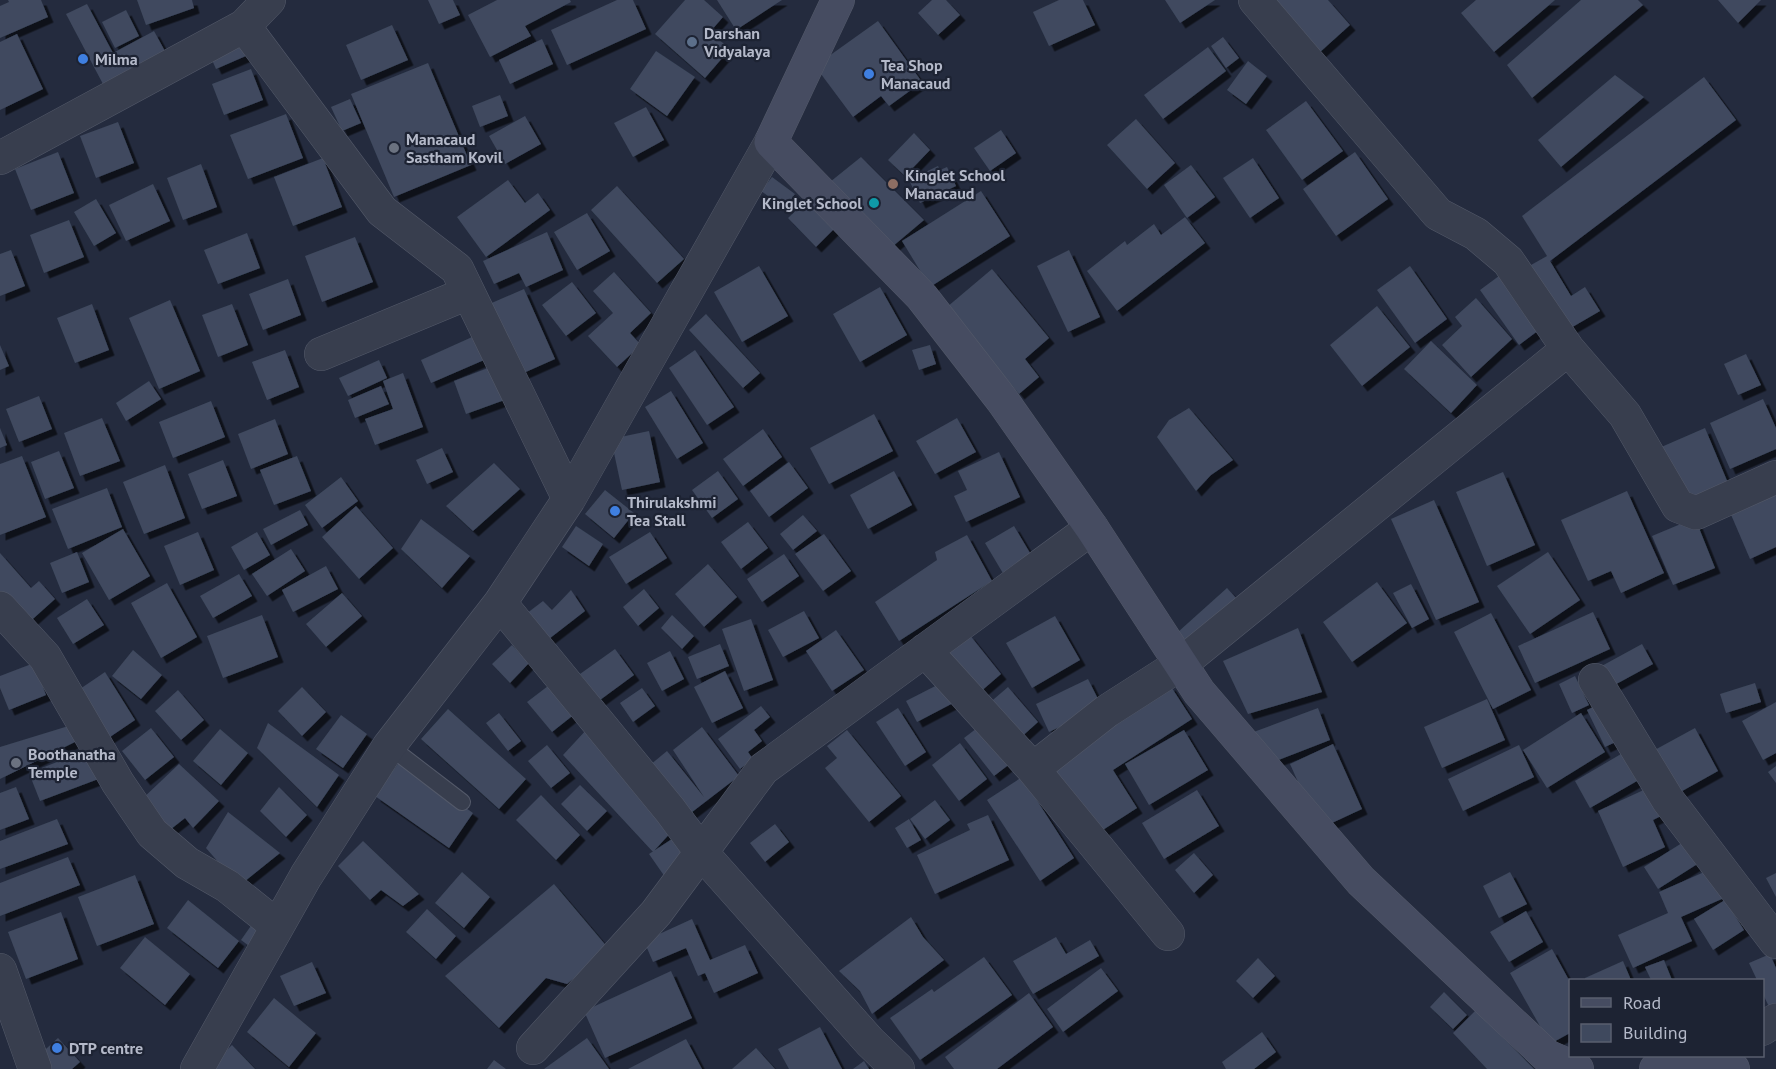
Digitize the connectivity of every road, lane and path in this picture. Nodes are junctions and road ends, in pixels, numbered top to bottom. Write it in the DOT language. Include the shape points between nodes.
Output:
graph roads {
  1 [pos="269,0"];
  2 [pos="838,0"];
  3 [pos="1255,0"];
  4 [pos="244,26"];
  5 [pos="771,142"];
  6 [pos="0,158"];
  7 [pos="468,293"];
  8 [pos="1568,349"];
  9 [pos="321,354"];
  10 [pos="1776,477"];
  11 [pos="569,499"];
  12 [pos="1092,528"];
  13 [pos="500,603"];
  14 [pos="0,608"];
  15 [pos="925,650"];
  16 [pos="1182,663"];
  17 [pos="1595,680"];
  18 [pos="389,746"];
  19 [pos="1033,769"];
  20 [pos="462,802"];
  21 [pos="701,852"];
  22 [pos="277,926"];
  23 [pos="1168,934"];
  24 [pos="1776,942"];
  25 [pos="0,970"];
  26 [pos="533,1048"];
  27 [pos="1720,1063"];
  28 [pos="35,1069"];
  29 [pos="198,1069"];
  30 [pos="898,1069"];
  31 [pos="1578,1069"];
  32 [pos="1656,1069"];
  1 -- 4 [label="street"];
  2 -- 5 [label="main road"];
  3 -- 8 [label="street" via="1438,214 1476,234 1508,261"];
  4 -- 6 [label="street"];
  4 -- 7 [label="street" via="382,211 457,269"];
  5 -- 11 [label="street"];
  5 -- 12 [label="main road" via="922,297 1002,400"];
  7 -- 9 [label="street"];
  7 -- 11 [label="street"];
  8 -- 10 [label="street" via="1624,415 1678,506 1696,513"];
  8 -- 16 [label="street"];
  11 -- 13 [label="street"];
  12 -- 15 [label="street"];
  12 -- 16 [label="main road"];
  13 -- 18 [label="street"];
  13 -- 21 [label="street"];
  14 -- 22 [label="street" via="45,657 118,783 152,833 187,863 226,886"];
  15 -- 19 [label="street"];
  15 -- 21 [label="street" via="763,769"];
  16 -- 19 [label="street" via="1107,711"];
  16 -- 31 [label="main road" via="1199,692 1361,881 1547,1056"];
  17 -- 24 [label="street" via="1668,800"];
  18 -- 20 [label="lane"];
  18 -- 22 [label="street"];
  19 -- 23 [label="street"];
  21 -- 26 [label="street" via="656,913"];
  21 -- 30 [label="street"];
  22 -- 29 [label="street"];
  25 -- 28 [label="street"];
  27 -- 32 [label="main road"];
}
